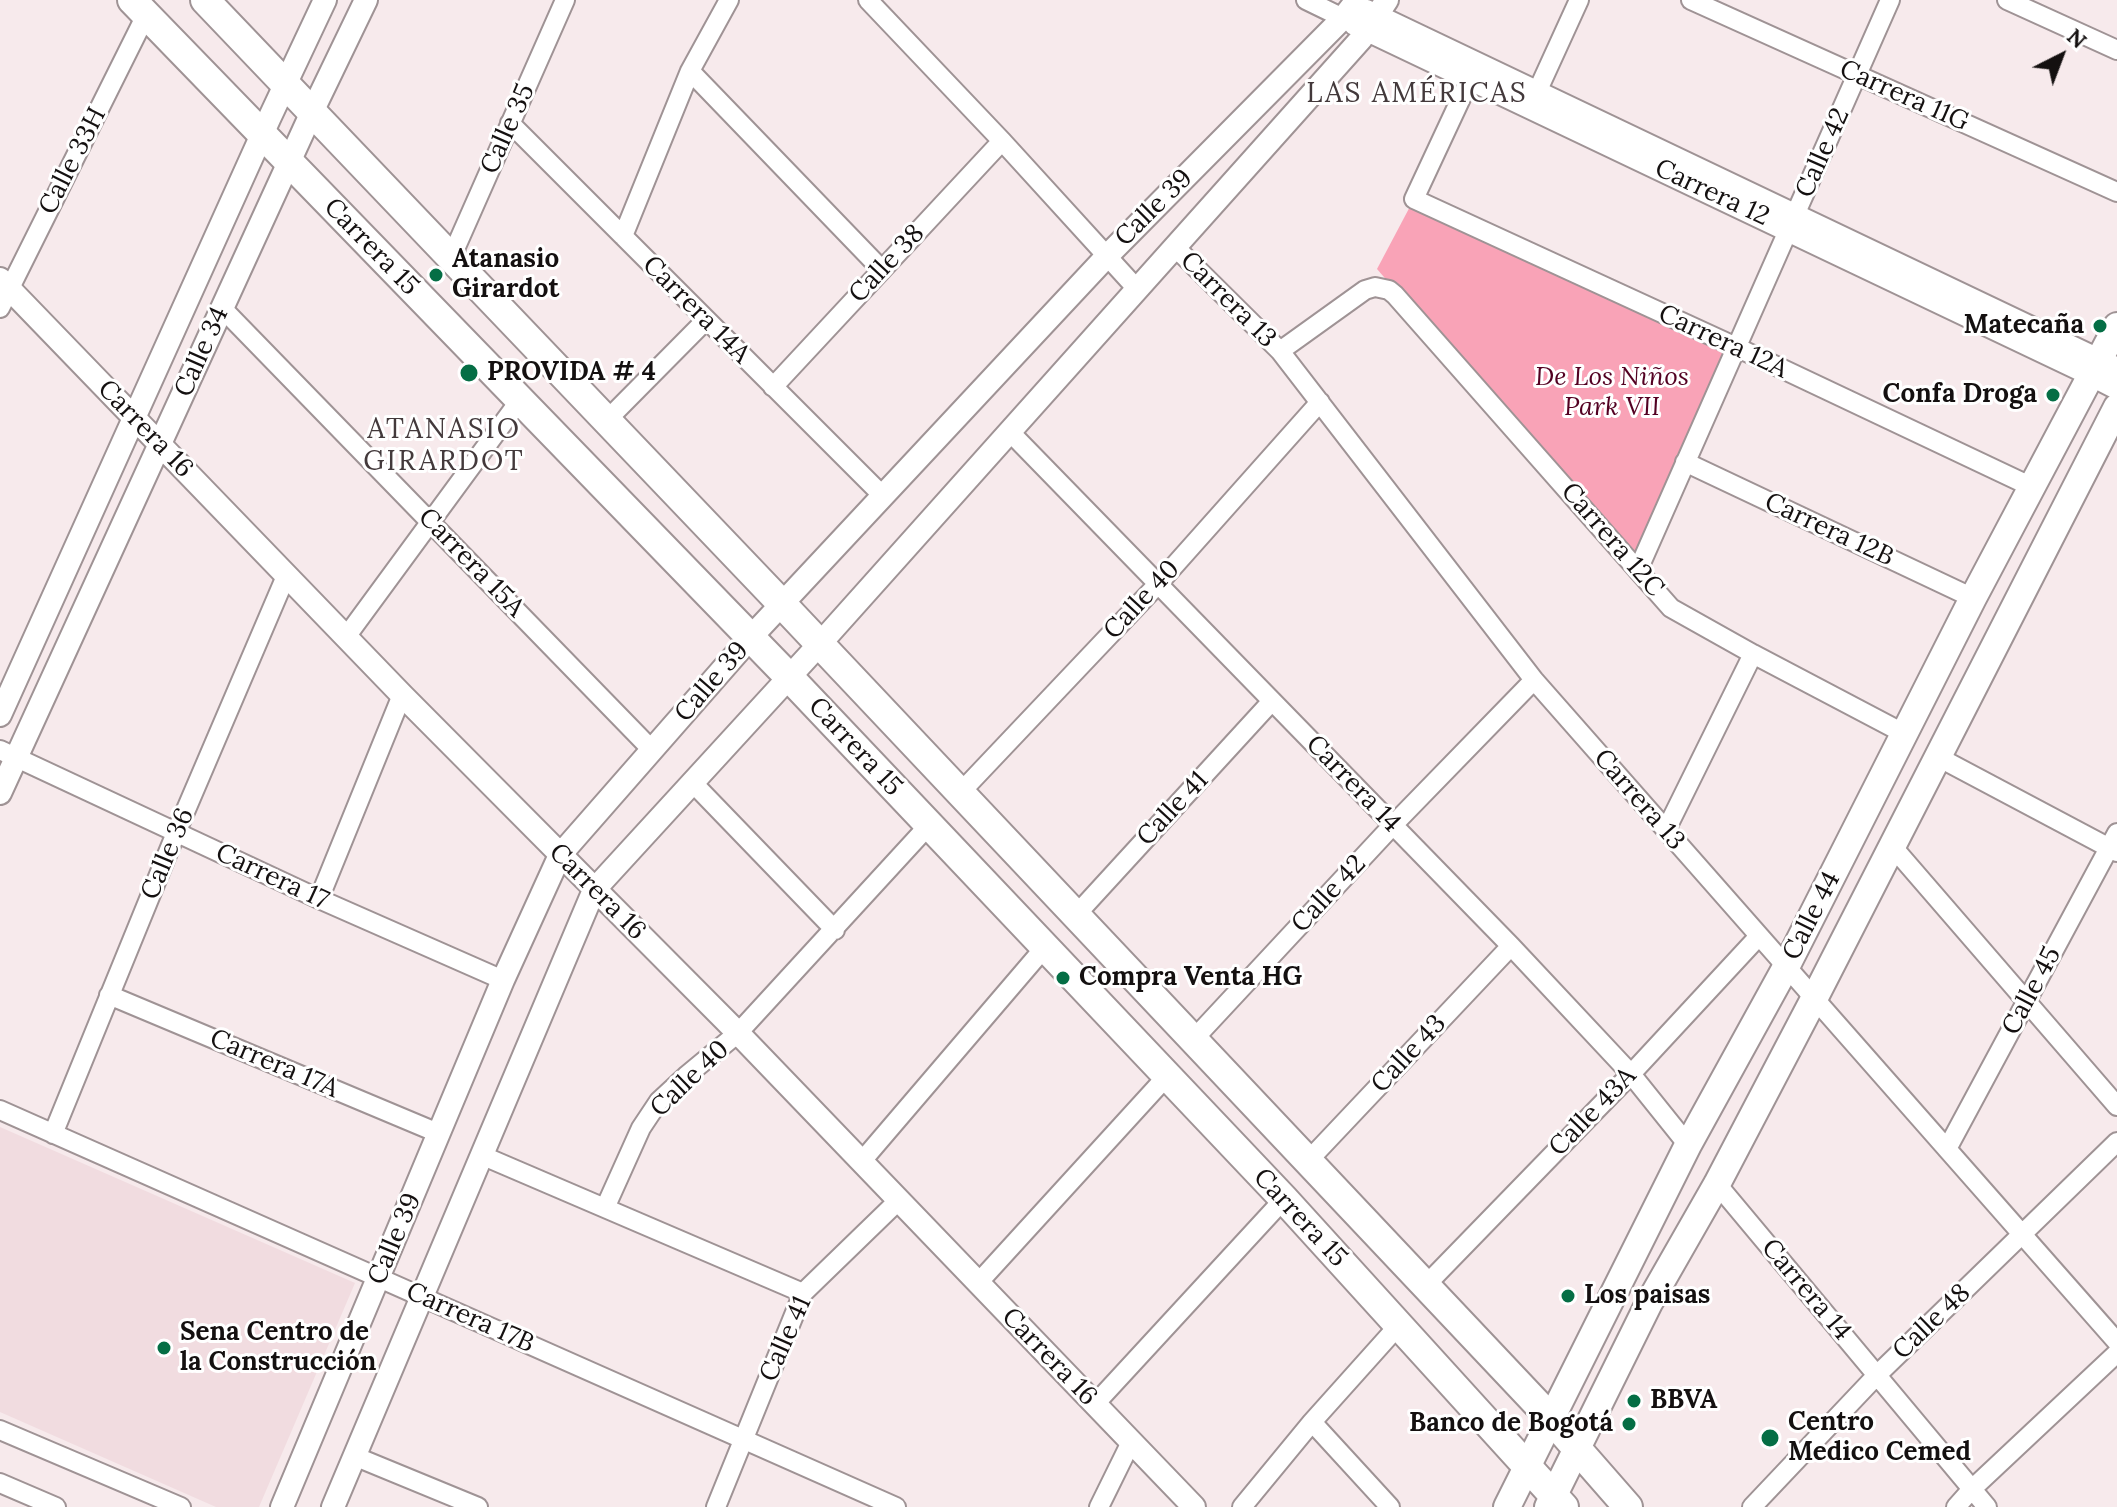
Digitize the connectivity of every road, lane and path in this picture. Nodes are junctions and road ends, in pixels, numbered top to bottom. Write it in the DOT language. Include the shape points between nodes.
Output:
graph roads {
  1 [pos="205,0"];
  2 [pos="325,0"];
  3 [pos="366,0"];
  4 [pos="565,0"];
  5 [pos="729,0"];
  6 [pos="868,0"];
  7 [pos="1306,0"];
  8 [pos="1579,0"];
  9 [pos="1691,0"];
  10 [pos="1890,0"];
  11 [pos="2007,0"];
  12 [pos="139,7"];
  13 [pos="1351,8"];
  14 [pos="1377,16"];
  15 [pos="2117,50"];
  16 [pos="690,71"];
  17 [pos="1857,75"];
  18 [pos="1470,79"];
  19 [pos="285,84"];
  20 [pos="1537,92"];
  21 [pos="312,112"];
  22 [pos="510,123"];
  23 [pos="261,135"];
  24 [pos="1002,141"];
  25 [pos="288,163"];
  26 [pos="2117,192"];
  27 [pos="1792,222"];
  28 [pos="623,236"];
  29 [pos="1175,247"];
  30 [pos="1107,256"];
  31 [pos="451,258"];
  32 [pos="882,270"];
  33 [pos="1137,289"];
  34 [pos="3,292"];
  35 [pos="222,308"];
  36 [pos="706,320"];
  37 [pos="2117,326"];
  38 [pos="1736,347"];
  39 [pos="1280,351"];
  40 [pos="2102,368"];
  41 [pos="773,387"];
  42 [pos="2117,388"];
  43 [pos="520,400"];
  44 [pos="1320,402"];
  45 [pos="2117,407"];
  46 [pos="135,418"];
  47 [pos="606,421"];
  48 [pos="1009,431"];
  49 [pos="160,445"];
  50 [pos="1685,462"];
  51 [pos="2032,487"];
  52 [pos="883,496"];
  53 [pos="431,522"];
  54 [pos="1638,570"];
  55 [pos="286,576"];
  56 [pos="1158,584"];
  57 [pos="1973,598"];
  58 [pos="782,604"];
  59 [pos="346,637"];
  60 [pos="751,637"];
  61 [pos="819,644"];
  62 [pos="1753,654"];
  63 [pos="789,677"];
  64 [pos="1534,680"];
  65 [pos="402,695"];
  66 [pos="1272,701"];
  67 [pos="0,715"];
  68 [pos="1905,734"];
  69 [pos="652,750"];
  70 [pos="8,754"];
  71 [pos="1938,757"];
  72 [pos="692,782"];
  73 [pos="0,793"];
  74 [pos="959,794"];
  75 [pos="929,825"];
  76 [pos="1393,825"];
  77 [pos="1666,830"];
  78 [pos="176,833"];
  79 [pos="2114,844"];
  80 [pos="1892,846"];
  81 [pos="560,855"];
  82 [pos="594,890"];
  83 [pos="319,899"];
  84 [pos="1075,916"];
  85 [pos="835,930"];
  86 [pos="1759,936"];
  87 [pos="1511,946"];
  88 [pos="1045,947"];
  89 [pos="1786,967"];
  90 [pos="503,980"];
  91 [pos="109,995"];
  92 [pos="1814,999"];
  93 [pos="2026,1001"];
  94 [pos="738,1033"];
  95 [pos="1192,1041"];
  96 [pos="1631,1074"];
  97 [pos="1167,1076"];
  98 [pos="2117,1106"];
  99 [pos="0,1110"];
  100 [pos="438,1133"];
  101 [pos="53,1134"];
  102 [pos="2117,1142"];
  103 [pos="1688,1145"];
  104 [pos="1947,1149"];
  105 [pos="481,1155"];
  106 [pos="862,1161"];
  107 [pos="1307,1162"];
  108 [pos="1717,1184"];
  109 [pos="1284,1199"];
  110 [pos="899,1200"];
  111 [pos="605,1208"];
  112 [pos="2021,1234"];
  113 [pos="378,1278"];
  114 [pos="978,1283"];
  115 [pos="1425,1286"];
  116 [pos="803,1293"];
  117 [pos="421,1297"];
  118 [pos="1398,1326"];
  119 [pos="2117,1342"];
  120 [pos="2117,1353"];
  121 [pos="1877,1375"];
  122 [pos="1095,1404"];
  123 [pos="1551,1419"];
  124 [pos="1312,1422"];
  125 [pos="0,1430"];
  126 [pos="744,1440"];
  127 [pos="1131,1442"];
  128 [pos="1578,1448"];
  129 [pos="354,1456"];
  130 [pos="1527,1466"];
  131 [pos="0,1483"];
  132 [pos="1972,1489"];
  133 [pos="1556,1503"];
  134 [pos="56,1507"];
  135 [pos="181,1507"];
  136 [pos="282,1507"];
  137 [pos="333,1507"];
  138 [pos="478,1507"];
  139 [pos="716,1507"];
  140 [pos="896,1507"];
  141 [pos="1099,1507"];
  142 [pos="1194,1507"];
  143 [pos="1242,1507"];
  144 [pos="1390,1507"];
  145 [pos="1507,1507"];
  146 [pos="1628,1507"];
  147 [pos="1752,1507"];
  148 [pos="1956,1507"];
  149 [pos="1987,1507"];
  1 -- 19 [label="main road, Carrera 15"];
  2 -- 19 [label="street, Calle 34"];
  3 -- 21 [label="street, Calle 34"];
  4 -- 22 [label="street, Calle 35"];
  5 -- 16 [label="street"];
  6 -- 24 [label="street"];
  7 -- 13 [label="street, Carrera 12"];
  8 -- 20 [label="street"];
  9 -- 17 [label="street, Carrera 11G"];
  10 -- 17 [label="street, Calle 42"];
  11 -- 15 [label="street"];
  12 -- 23 [label="main road, Carrera 15"];
  12 -- 34 [label="street, Calle 33H"];
  13 -- 14 [label="street, Carrera 12"];
  13 -- 30 [label="street, Calle 39"];
  14 -- 18 [label="street, Carrera 12"];
  14 -- 20 [label="street, Carrera 12"];
  14 -- 29 [label="street, Calle 39"];
  16 -- 28 [label="street"];
  16 -- 32 [label="street"];
  17 -- 26 [label="street, Carrera 11G"];
  17 -- 27 [label="street, Calle 42"];
  18 -- 27 [label="street, Carrera 12"];
  18 -- 38 [label="street, Carrera 12A" via="1414,199"];
  19 -- 21 [label="main road, Carrera 15"];
  19 -- 23 [label="street, Calle 34"];
  20 -- 27 [label="street, Carrera 12"];
  21 -- 25 [label="street, Calle 34"];
  21 -- 31 [label="main road, Carrera 15"];
  22 -- 28 [label="street, Carrera 14A"];
  22 -- 31 [label="street, Calle 35"];
  23 -- 25 [label="main road, Carrera 15"];
  23 -- 46 [label="street, Calle 34"];
  24 -- 30 [label="street"];
  24 -- 32 [label="street, Calle 38"];
  25 -- 35 [label="street, Calle 34"];
  25 -- 43 [label="main road, Carrera 15"];
  27 -- 38 [label="street, Calle 42"];
  27 -- 40 [label="street, Carrera 12"];
  28 -- 36 [label="street, Carrera 14A"];
  29 -- 33 [label="street, Calle 39"];
  29 -- 39 [label="street, Carrera 13"];
  30 -- 33 [label="street"];
  30 -- 52 [label="street, Calle 39"];
  31 -- 47 [label="main road, Carrera 15"];
  32 -- 41 [label="street, Calle 38"];
  33 -- 48 [label="street, Calle 39"];
  34 -- 46 [label="street, Carrera 16"];
  35 -- 49 [label="street, Calle 34"];
  35 -- 53 [label="street, Carrera 15A"];
  36 -- 41 [label="street, Carrera 14A"];
  36 -- 47 [label="street"];
  37 -- 40 [label="main road, Calle 44"];
  38 -- 50 [label="street, Calle 42"];
  38 -- 51 [label="street, Carrera 12A"];
  39 -- 44 [label="street, Carrera 13"];
  39 -- 54 [label="street, Carrera 12C" via="1370,288 1395,295"];
  40 -- 42 [label="street, Carrera 12"];
  40 -- 51 [label="main road, Calle 44"];
  41 -- 52 [label="street, Carrera 14A"];
  43 -- 53 [label="street"];
  43 -- 60 [label="main road, Carrera 15"];
  44 -- 56 [label="street, Calle 40"];
  44 -- 64 [label="street, Carrera 13"];
  45 -- 71 [label="main road, Calle 44"];
  46 -- 49 [label="street, Carrera 16"];
  46 -- 67 [label="street, Calle 34"];
  47 -- 58 [label="main road, Carrera 15"];
  48 -- 56 [label="street, Carrera 14"];
  48 -- 61 [label="street, Calle 39"];
  49 -- 55 [label="street, Carrera 16"];
  49 -- 70 [label="street, Calle 34"];
  50 -- 54 [label="street, Calle 42"];
  50 -- 57 [label="street, Carrera 12B"];
  51 -- 57 [label="main road, Calle 44"];
  52 -- 58 [label="street, Calle 39"];
  53 -- 59 [label="street"];
  53 -- 69 [label="street, Carrera 15A"];
  54 -- 62 [label="street, Carrera 12C" via="1671,608"];
  55 -- 59 [label="street, Carrera 16"];
  55 -- 78 [label="street, Calle 36"];
  56 -- 66 [label="street, Carrera 14"];
  56 -- 74 [label="street, Calle 40"];
  57 -- 68 [label="main road, Calle 44"];
  58 -- 60 [label="street, Calle 39"];
  58 -- 61 [label="main road, Carrera 15"];
  59 -- 65 [label="street, Carrera 16"];
  60 -- 63 [label="main road, Carrera 15"];
  60 -- 69 [label="street, Calle 39"];
  61 -- 63 [label="street, Calle 39"];
  61 -- 74 [label="main road, Carrera 15"];
  62 -- 68 [label="street, Carrera 12C"];
  62 -- 77 [label="street"];
  63 -- 72 [label="street, Calle 39"];
  63 -- 75 [label="main road, Carrera 15"];
  64 -- 76 [label="street, Calle 42"];
  64 -- 77 [label="street, Carrera 13"];
  65 -- 81 [label="street, Carrera 16"];
  65 -- 83 [label="street"];
  66 -- 76 [label="street, Carrera 14"];
  66 -- 84 [label="street, Calle 41"];
  68 -- 89 [label="main road, Calle 44"];
  69 -- 81 [label="street, Calle 39"];
  70 -- 73 [label="street, Calle 34"];
  70 -- 78 [label="street, Carrera 17"];
  71 -- 79 [label="street"];
  71 -- 80 [label="main road, Calle 44"];
  72 -- 82 [label="street, Calle 39"];
  72 -- 85 [label="street"];
  74 -- 84 [label="main road, Carrera 15"];
  75 -- 85 [label="street, Calle 40"];
  75 -- 88 [label="main road, Carrera 15"];
  76 -- 87 [label="street, Carrera 14"];
  76 -- 95 [label="street, Calle 42"];
  77 -- 86 [label="street, Carrera 13"];
  78 -- 83 [label="street, Carrera 17"];
  78 -- 91 [label="street, Calle 36"];
  79 -- 93 [label="street, Calle 45"];
  80 -- 92 [label="main road, Calle 44"];
  80 -- 93 [label="street"];
  81 -- 82 [label="street, Carrera 16"];
  81 -- 90 [label="street, Calle 39"];
  82 -- 94 [label="street, Carrera 16"];
  82 -- 105 [label="street, Calle 39"];
  83 -- 90 [label="street, Carrera 17"];
  84 -- 95 [label="main road, Carrera 15"];
  85 -- 94 [label="street, Calle 40"];
  86 -- 89 [label="street, Carrera 13"];
  86 -- 96 [label="street, Calle 43A"];
  87 -- 96 [label="street, Carrera 14"];
  87 -- 107 [label="street, Calle 43"];
  88 -- 97 [label="main road, Carrera 15"];
  88 -- 106 [label="street"];
  89 -- 92 [label="street, Carrera 13"];
  89 -- 103 [label="main road, Calle 44"];
  90 -- 100 [label="street, Calle 39"];
  91 -- 100 [label="street, Carrera 17A"];
  91 -- 101 [label="street, Calle 36"];
  92 -- 104 [label="street, Carrera 13"];
  92 -- 108 [label="main road, Calle 44"];
  93 -- 98 [label="street"];
  93 -- 104 [label="street, Calle 45"];
  94 -- 106 [label="street, Carrera 16"];
  94 -- 111 [label="street, Calle 40" via="659,1101"];
  95 -- 107 [label="main road, Carrera 15"];
  96 -- 103 [label="street, Carrera 14"];
  96 -- 115 [label="street, Calle 43A"];
  97 -- 109 [label="main road, Carrera 15"];
  97 -- 114 [label="street"];
  99 -- 101 [label="street, Carrera 17B"];
  100 -- 113 [label="street, Calle 39"];
  101 -- 113 [label="street, Carrera 17B"];
  102 -- 112 [label="street, Calle 48"];
  103 -- 123 [label="main road, Calle 44"];
  104 -- 112 [label="street, Carrera 13"];
  105 -- 111 [label="street"];
  105 -- 117 [label="street, Calle 39"];
  106 -- 110 [label="street, Carrera 16"];
  107 -- 115 [label="main road, Carrera 15"];
  108 -- 121 [label="street, Carrera 14"];
  108 -- 128 [label="main road, Calle 44" via="1649,1303"];
  109 -- 118 [label="main road, Carrera 15"];
  109 -- 122 [label="street"];
  110 -- 114 [label="street, Carrera 16"];
  110 -- 116 [label="street, Calle 41"];
  111 -- 116 [label="street"];
  112 -- 119 [label="street, Carrera 13"];
  112 -- 121 [label="street, Calle 48"];
  113 -- 117 [label="street, Carrera 17B"];
  113 -- 136 [label="street, Calle 39"];
  114 -- 122 [label="street, Carrera 16"];
  115 -- 123 [label="main road, Carrera 15"];
  116 -- 126 [label="street, Calle 41"];
  117 -- 126 [label="street, Carrera 17B"];
  117 -- 129 [label="street, Calle 39"];
  118 -- 124 [label="street"];
  118 -- 130 [label="main road, Carrera 15"];
  120 -- 132 [label="street"];
  121 -- 132 [label="street, Carrera 14"];
  121 -- 147 [label="street, Calle 48"];
  122 -- 127 [label="street, Carrera 16"];
  123 -- 128 [label="main road, Carrera 15"];
  123 -- 130 [label="main road, Calle 44"];
  124 -- 143 [label="street"];
  124 -- 144 [label="street"];
  125 -- 135 [label="street"];
  126 -- 139 [label="street, Calle 41"];
  126 -- 140 [label="street, Carrera 17B"];
  127 -- 141 [label="street"];
  127 -- 142 [label="street, Carrera 16"];
  128 -- 133 [label="main road, Calle 44"];
  128 -- 146 [label="main road, Carrera 15"];
  129 -- 137 [label="street, Calle 39"];
  129 -- 138 [label="street"];
  130 -- 133 [label="main road, Carrera 15"];
  130 -- 145 [label="main road, Calle 44"];
  131 -- 134 [label="street"];
  132 -- 148 [label="street"];
  132 -- 149 [label="street, Carrera 14"];
}
